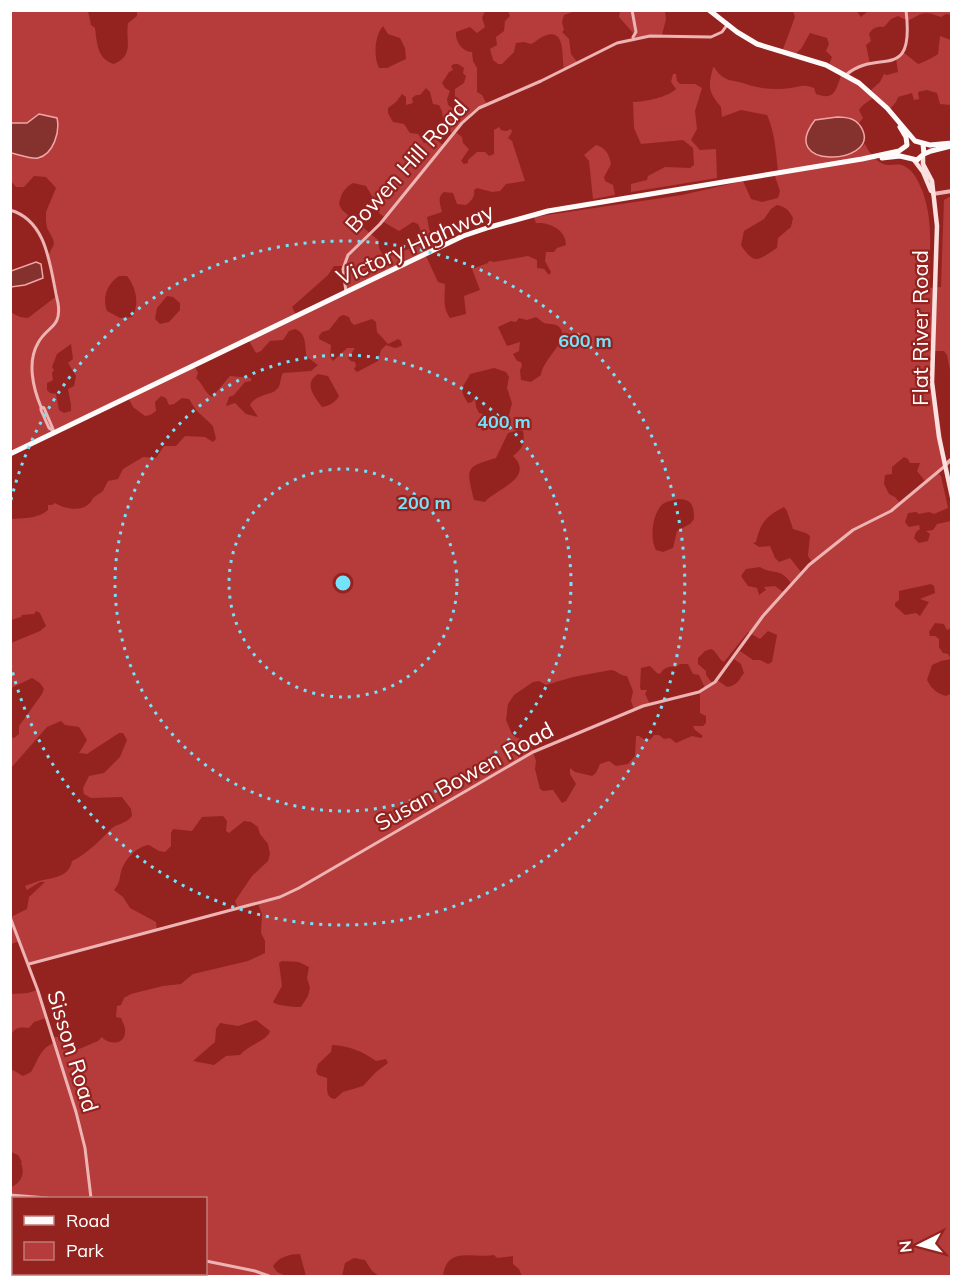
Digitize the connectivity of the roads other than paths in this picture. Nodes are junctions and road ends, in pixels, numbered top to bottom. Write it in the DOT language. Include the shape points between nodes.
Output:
graph roads {
  1 [pos="632,10"];
  2 [pos="709,10"];
  3 [pos="906,10"];
  4 [pos="727,25"];
  5 [pos="632,39"];
  6 [pos="846,75"];
  7 [pos="887,108"];
  8 [pos="915,141"];
  9 [pos="923,144"];
  10 [pos="951,144"];
  11 [pos="907,145"];
  12 [pos="923,156"];
  13 [pos="862,159"];
  14 [pos="911,159"];
  15 [pos="951,191"];
  16 [pos="933,194"];
  17 [pos="10,210"];
  18 [pos="346,292"];
  19 [pos="54,431"];
  20 [pos="10,454"];
  21 [pos="951,459"];
  22 [pos="945,466"];
  23 [pos="951,497"];
  24 [pos="10,917"];
  25 [pos="29,964"];
  26 [pos="10,1196"];
  27 [pos="28,1197"];
  28 [pos="91,1197"];
  29 [pos="207,1261"];
  30 [pos="269,1276"];
  1 -- 5 [label="street" via="636,32"];
  2 -- 4 [label="main road"];
  3 -- 6 [label="street" via="908,36 904,51 893,60 860,66"];
  4 -- 5 [label="street, Bowen Hill Road" via="711,37 671,35"];
  4 -- 6 [label="main road" via="757,44 821,63"];
  5 -- 18 [label="street, Bowen Hill Road" via="472,112 377,227 348,255 343,273"];
  6 -- 7 [label="main road"];
  7 -- 8 [label="main road"];
  7 -- 11 [label="main road"];
  8 -- 9 [label="main road"];
  8 -- 11 [label="main road"];
  9 -- 10 [label="main road"];
  9 -- 12 [label="main road"];
  10 -- 12 [label="main road"];
  11 -- 13 [label="main road, Victory Highway" via="899,151"];
  11 -- 14 [label="main road" via="905,152"];
  12 -- 14 [label="main road"];
  12 -- 16 [label="main road, Flat River Road"];
  13 -- 14 [label="main road, Victory Highway"];
  13 -- 18 [label="main road, Victory Highway" via="529,215 463,236"];
  14 -- 16 [label="main road, Flat River Road" via="926,177"];
  15 -- 16 [label="street"];
  16 -- 22 [label="main road, Flat River Road" via="937,236 932,382"];
  17 -- 19 [label="street" via="28,217 39,230 60,312 36,347 33,381"];
  18 -- 19 [label="main road, Victory Highway"];
  19 -- 20 [label="main road, Victory Highway"];
  21 -- 22 [label="street"];
  22 -- 23 [label="main road, Flat River Road"];
  22 -- 25 [label="street, Susan Bowen Road" via="891,511 853,530 809,565 763,616 715,682 704,690 643,706 533,752 280,897"];
  24 -- 25 [label="street, Sisson Road"];
  25 -- 28 [label="street, Sisson Road" via="76,1112"];
  26 -- 27 [label="street"];
  29 -- 30 [label="street"];
}
